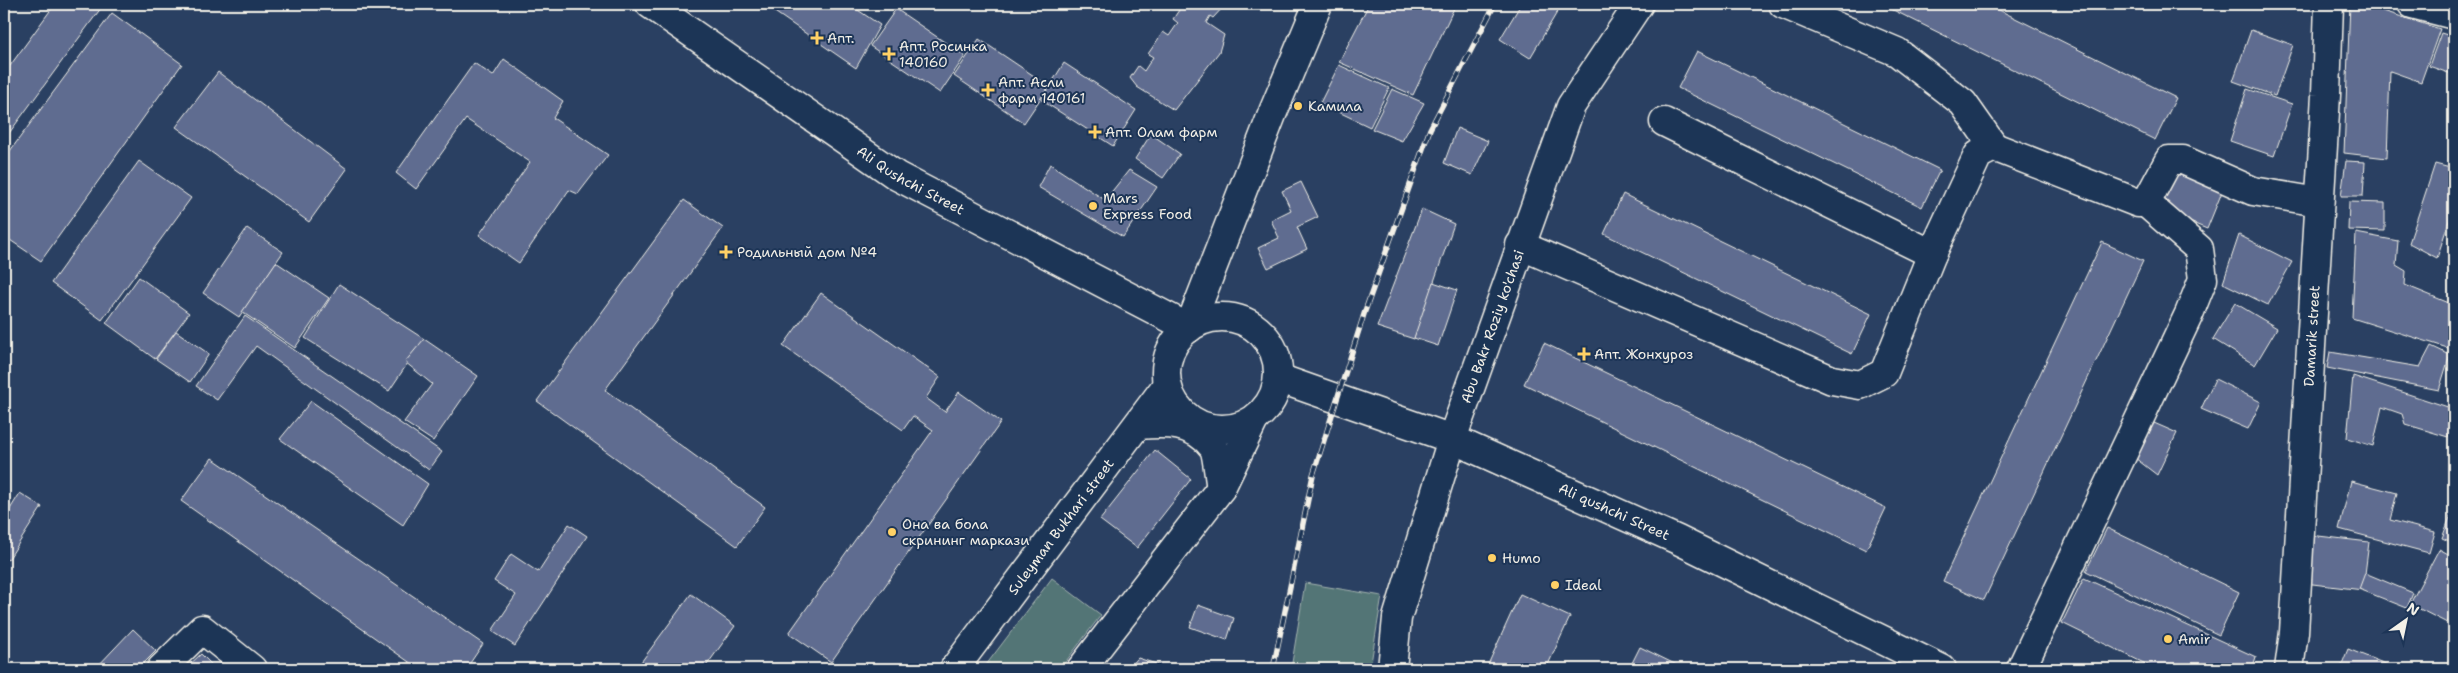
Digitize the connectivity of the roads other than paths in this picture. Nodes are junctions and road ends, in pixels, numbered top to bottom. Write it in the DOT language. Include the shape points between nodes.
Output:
graph roads {
  1 [pos="650,4"];
  2 [pos="1318,4"];
  3 [pos="1639,4"];
  4 [pos="1783,4"];
  5 [pos="2329,4"];
  6 [pos="2412,4"];
  7 [pos="2454,15"];
  8 [pos="1664,122"];
  9 [pos="1994,147"];
  10 [pos="2319,202"];
  11 [pos="2146,203"];
  12 [pos="1520,245"];
  13 [pos="1932,254"];
  14 [pos="1190,328"];
  15 [pos="1278,378"];
  16 [pos="1167,385"];
  17 [pos="1254,420"];
  18 [pos="1138,425"];
  19 [pos="1452,439"];
  20 [pos="1221,488"];
  21 [pos="161,669"];
  22 [pos="252,669"];
  23 [pos="954,669"];
  24 [pos="1081,669"];
  25 [pos="1392,669"];
  26 [pos="1942,669"];
  27 [pos="2021,669"];
  28 [pos="2289,669"];
  1 -- 14 [label="street, Ali Qushchi Street" via="897,176"];
  2 -- 14 [label="street"];
  3 -- 12 [label="street, Abu Bakr Roziy ko'chasi" via="1571,106"];
  4 -- 9 [label="street" via="1897,52 1963,102"];
  5 -- 10 [label="street, Damarik street"];
  6 -- 7 [label="street"];
  8 -- 13 [label="street"];
  9 -- 11 [label="street" via="2138,204"];
  9 -- 13 [label="street" via="1978,155"];
  10 -- 11 [label="street" via="2254,191 2183,160 2170,160"];
  10 -- 28 [label="street, Damarik street" via="2294,632"];
  11 -- 27 [label="street" via="2200,249 2203,279 2190,314"];
  12 -- 13 [label="street" via="1832,380 1860,385 1884,373"];
  12 -- 19 [label="street, Abu Bakr Roziy ko'chasi"];
  14 -- 15 [label="street" via="1206,319 1225,317 1259,331 1271,346"];
  14 -- 16 [label="street" via="1170,353"];
  15 -- 17 [label="street" via="1266,409"];
  15 -- 19 [label="street, Ali qushchi Street"];
  16 -- 17 [label="street" via="1174,402 1186,416 1201,425 1219,429 1237,427"];
  16 -- 18 [label="street, Suleyman Bukhari street"];
  17 -- 20 [label="street"];
  18 -- 20 [label="street" via="1183,425 1198,434 1214,447"];
  18 -- 23 [label="street, Suleyman Bukhari street"];
  19 -- 25 [label="street, Abu Bakr Roziy ko'chasi" via="1398,618"];
  19 -- 26 [label="street, Ali qushchi Street" via="1678,540"];
  20 -- 24 [label="street"];
  21 -- 22 [label="street" via="202,630"];
}
